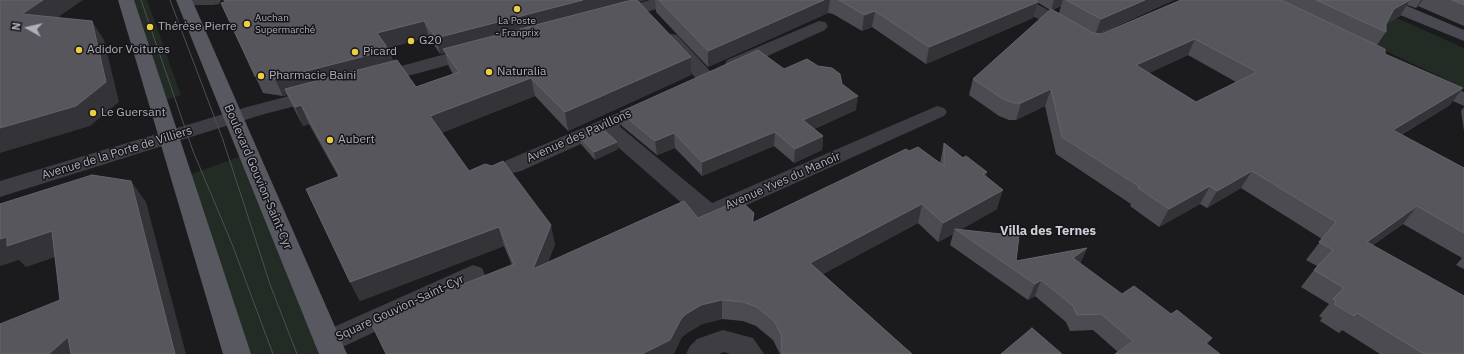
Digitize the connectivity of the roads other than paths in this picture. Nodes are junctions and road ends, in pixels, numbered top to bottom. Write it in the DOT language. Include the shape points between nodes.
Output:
graph roads {
  1 [pos="126,0"];
  2 [pos="184,0"];
  3 [pos="188,0"];
  4 [pos="213,0"];
  5 [pos="668,0"];
  6 [pos="1018,0"];
  7 [pos="1379,0"];
  8 [pos="642,9"];
  9 [pos="596,21"];
  10 [pos="818,26"];
  11 [pos="1464,36"];
  12 [pos="1087,40"];
  13 [pos="495,47"];
  14 [pos="1414,76"];
  15 [pos="356,84"];
  16 [pos="333,90"];
  17 [pos="1464,100"];
  18 [pos="634,111"];
  19 [pos="937,112"];
  20 [pos="233,118"];
  21 [pos="605,125"];
  22 [pos="169,137"];
  23 [pos="513,166"];
  24 [pos="0,190"];
  25 [pos="473,275"];
  26 [pos="330,348"];
  27 [pos="237,354"];
  28 [pos="700,354"];
  29 [pos="750,354"];
  1 -- 22 [label="main road"];
  2 -- 20 [label="main road, Boulevard Gouvion-Saint-Cyr"];
  3 -- 4 [label="street"];
  5 -- 8 [label="street"];
  6 -- 12 [label="street"];
  7 -- 11 [label="main road"];
  8 -- 9 [label="street"];
  8 -- 10 [label="street" via="658,26 698,80"];
  13 -- 15 [label="street"];
  14 -- 17 [label="main road"];
  16 -- 20 [label="street, Avenue de la Porte de Villiers"];
  18 -- 21 [label="street, Avenue des Pavillons"];
  19 -- 21 [label="street, Avenue Yves du Manoir" via="709,214"];
  20 -- 22 [label="street, Avenue de la Porte de Villiers"];
  20 -- 26 [label="main road, Boulevard Gouvion-Saint-Cyr"];
  21 -- 23 [label="street, Avenue des Pavillons"];
  22 -- 24 [label="street, Avenue de la Porte de Villiers"];
  22 -- 27 [label="main road"];
  25 -- 26 [label="street, Square Gouvion-Saint-Cyr"];
  28 -- 29 [label="street" via="707,347 723,341 743,346"];
}
